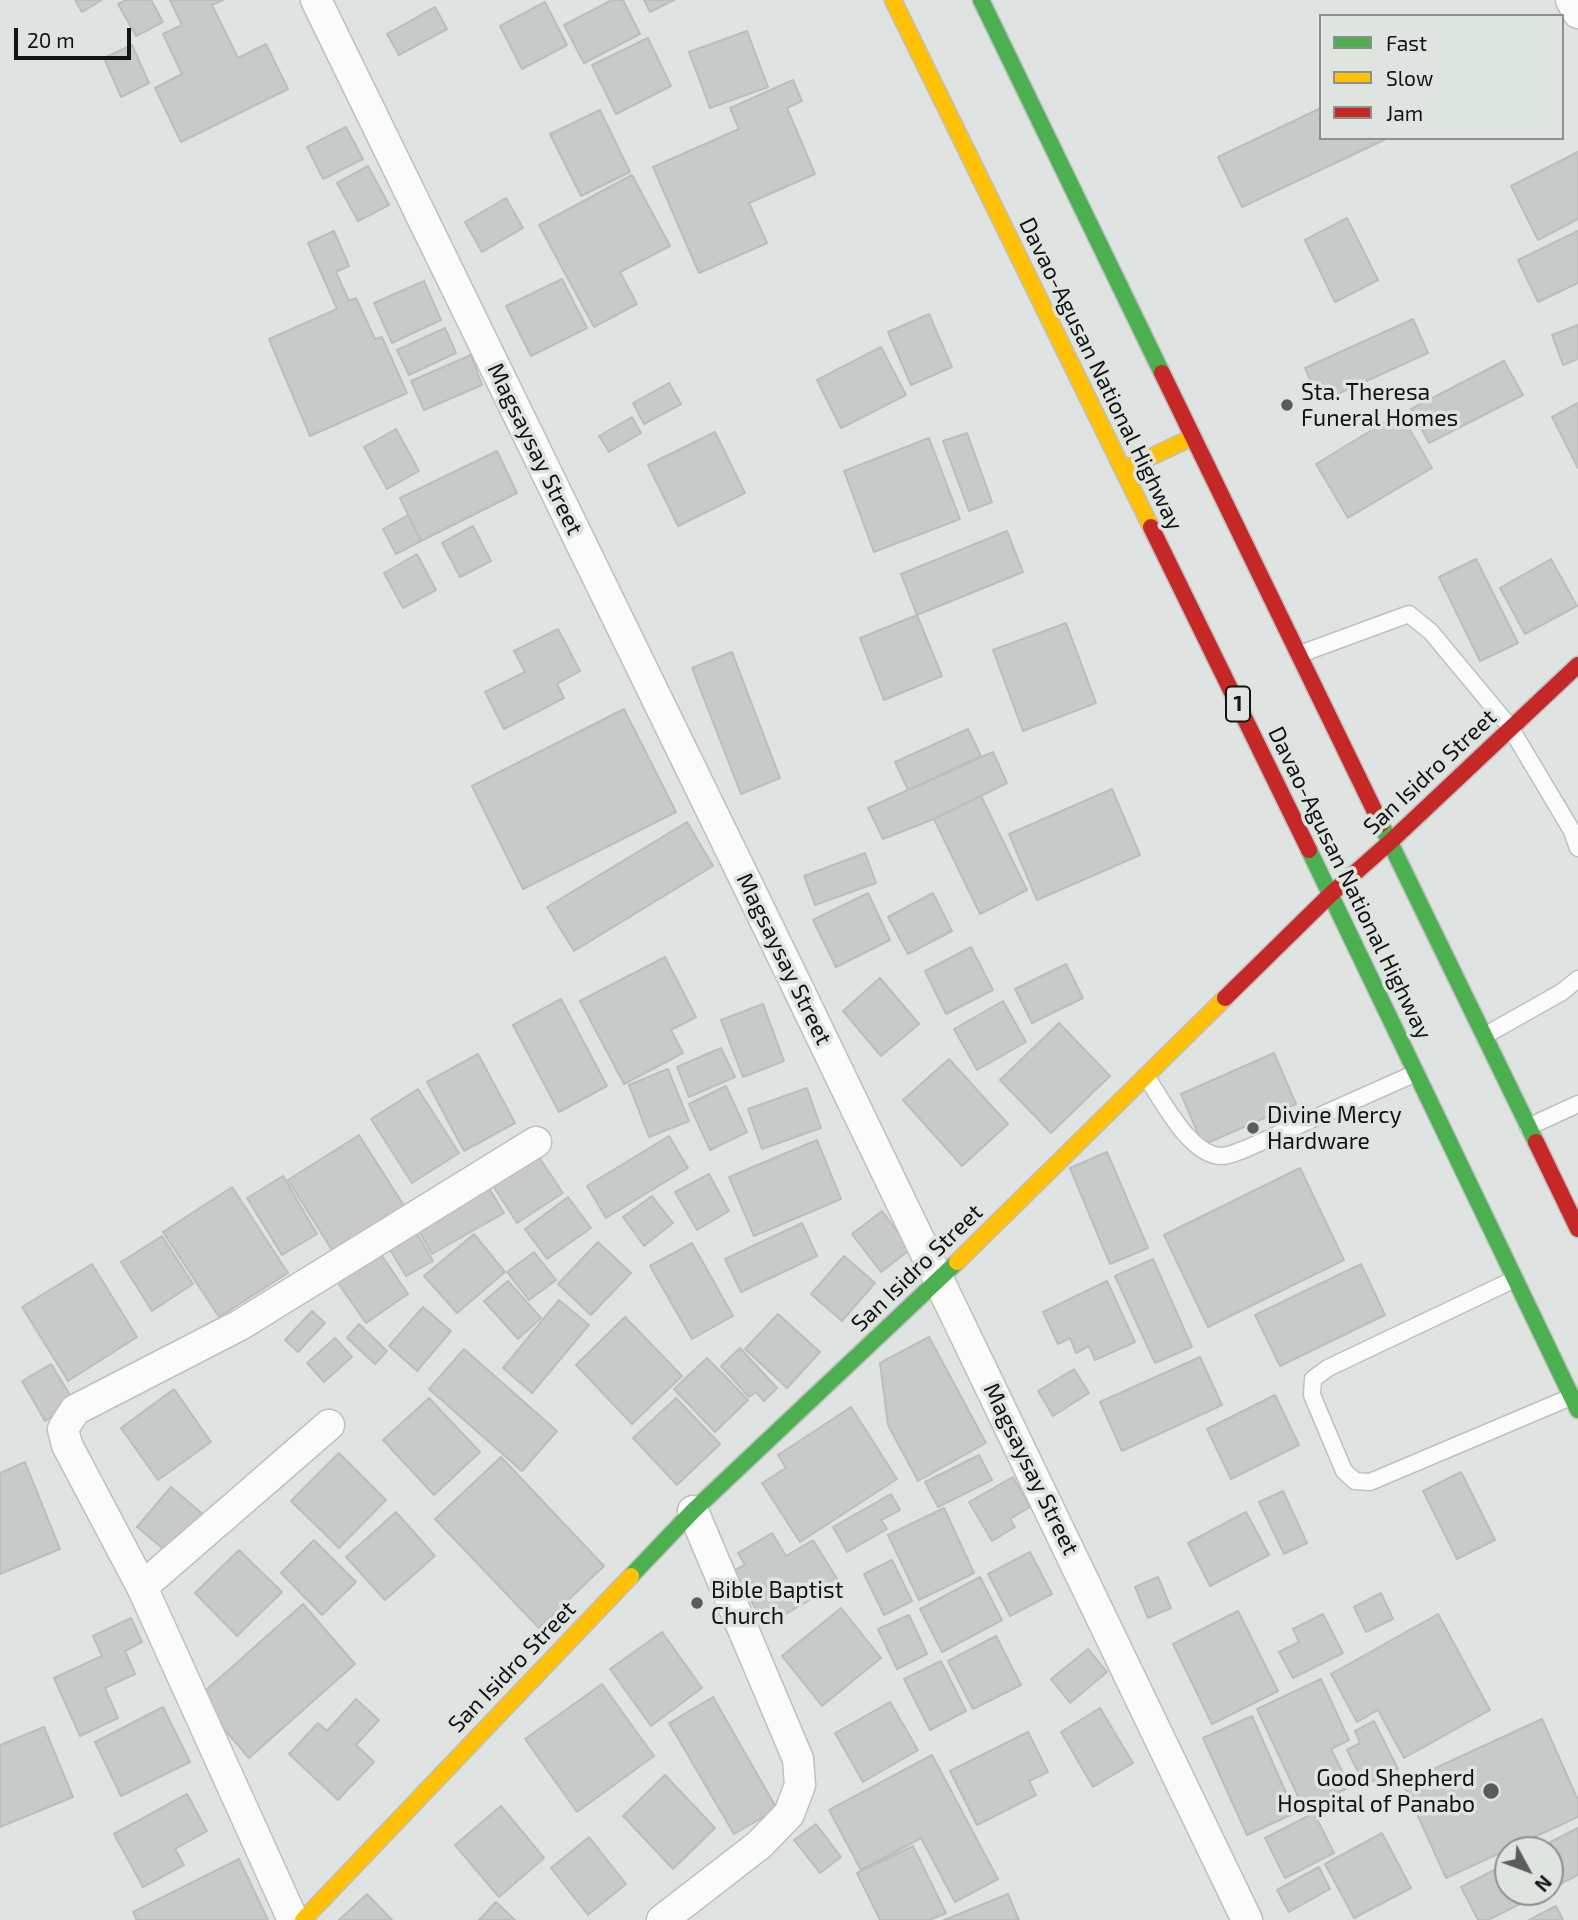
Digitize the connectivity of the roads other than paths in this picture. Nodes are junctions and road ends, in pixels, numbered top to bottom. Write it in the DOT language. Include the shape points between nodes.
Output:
graph roads {
  1 [pos="316,0"];
  2 [pos="893,0"];
  3 [pos="981,0"];
  4 [pos="1572,0"];
  5 [pos="1578,13"];
  6 [pos="1193,437"];
  7 [pos="1123,470"];
  8 [pos="1300,654"];
  9 [pos="1578,665"];
  10 [pos="1510,727"];
  11 [pos="1390,842"];
  12 [pos="1578,848"];
  13 [pos="1331,894"];
  14 [pos="1578,979"];
  15 [pos="1484,1036"];
  16 [pos="1416,1073"];
  17 [pos="1146,1076"];
  18 [pos="1578,1104"];
  19 [pos="1528,1127"];
  20 [pos="536,1142"];
  21 [pos="1578,1229"];
  22 [pos="939,1279"];
  23 [pos="1515,1279"];
  24 [pos="1575,1403"];
  25 [pos="329,1425"];
  26 [pos="693,1511"];
  27 [pos="142,1587"];
  28 [pos="293,1920"];
  29 [pos="303,1920"];
  30 [pos="662,1920"];
  31 [pos="1247,1920"];
  1 -- 22 [label="street, Magsaysay Street"];
  2 -- 7 [label="main road, Davao-Agusan National Highway / 1"];
  3 -- 6 [label="main road"];
  4 -- 5 [label="street"];
  6 -- 7 [label="main road"];
  6 -- 8 [label="main road"];
  7 -- 13 [label="main road, Davao-Agusan National Highway / 1"];
  8 -- 10 [label="lane" via="1409,614 1431,632"];
  8 -- 11 [label="main road"];
  9 -- 10 [label="main road, San Isidro Street"];
  10 -- 11 [label="main road, San Isidro Street"];
  10 -- 12 [label="lane"];
  11 -- 13 [label="main road, San Isidro Street"];
  11 -- 15 [label="main road"];
  13 -- 16 [label="main road, Davao-Agusan National Highway / 1"];
  13 -- 17 [label="main road, San Isidro Street"];
  14 -- 15 [label="lane"];
  15 -- 19 [label="main road"];
  16 -- 17 [label="lane" via="1224,1156 1209,1154 1190,1141"];
  16 -- 23 [label="main road, Davao-Agusan National Highway / 1"];
  17 -- 22 [label="main road, San Isidro Street"];
  18 -- 19 [label="lane"];
  19 -- 21 [label="main road"];
  20 -- 27 [label="street" via="240,1325 75,1410 63,1429 66,1445"];
  22 -- 26 [label="main road, San Isidro Street"];
  22 -- 31 [label="street, Magsaysay Street"];
  23 -- 24 [label="main road, Davao-Agusan National Highway / 1"];
  23 -- 24 [label="lane" via="1313,1379 1312,1395 1344,1471 1355,1481 1370,1482"];
  25 -- 27 [label="street"];
  26 -- 29 [label="main road, San Isidro Street"];
  26 -- 30 [label="street" via="798,1759 800,1785 789,1814 759,1845"];
  27 -- 28 [label="street"];
}
